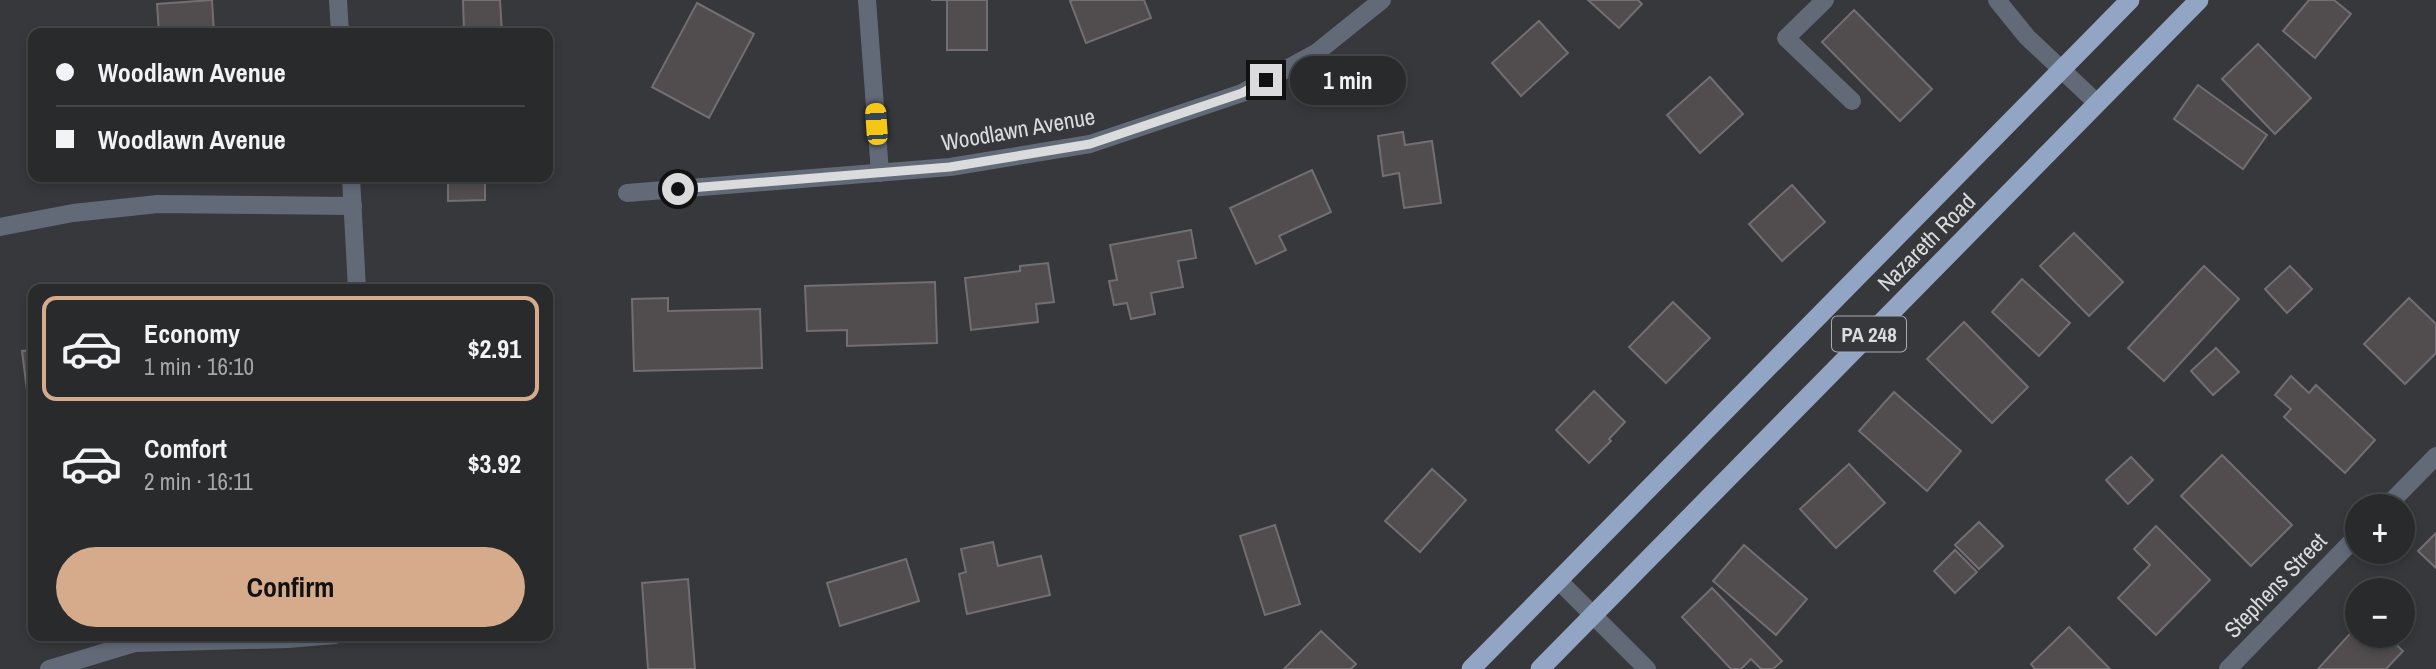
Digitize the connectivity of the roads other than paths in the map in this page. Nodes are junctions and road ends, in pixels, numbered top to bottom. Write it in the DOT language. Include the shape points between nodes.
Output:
graph roads {
  1 [pos="338,0"];
  2 [pos="867,0"];
  3 [pos="1382,0"];
  4 [pos="1825,0"];
  5 [pos="1997,0"];
  6 [pos="2130,0"];
  7 [pos="2199,0"];
  8 [pos="340,28"];
  9 [pos="2062,69"];
  10 [pos="1852,101"];
  11 [pos="2097,103"];
  12 [pos="880,173"];
  13 [pos="351,182"];
  14 [pos="627,193"];
  15 [pos="353,206"];
  16 [pos="0,227"];
  17 [pos="357,284"];
  18 [pos="2436,456"];
  19 [pos="2399,494"];
  20 [pos="2345,548"];
  21 [pos="1558,580"];
  22 [pos="1593,615"];
  23 [pos="212,641"];
  24 [pos="49,669"];
  25 [pos="1471,669"];
  26 [pos="1540,669"];
  27 [pos="1647,669"];
  28 [pos="2228,669"];
  1 -- 8 [label="street"];
  2 -- 12 [label="street"];
  3 -- 12 [label="street, Woodlawn Avenue" via="1316,53 1242,93 1090,144 950,167"];
  4 -- 10 [label="street" via="1786,38"];
  5 -- 9 [label="street" via="2027,37"];
  6 -- 9 [label="highway, Nazareth Road / PA 248"];
  7 -- 11 [label="highway, Nazareth Road / PA 248"];
  9 -- 11 [label="street"];
  9 -- 21 [label="highway, Nazareth Road / PA 248"];
  11 -- 22 [label="highway, Nazareth Road / PA 248"];
  12 -- 14 [label="street, Woodlawn Avenue"];
  13 -- 15 [label="street"];
  15 -- 16 [label="street" via="158,204"];
  15 -- 17 [label="street"];
  18 -- 19 [label="street"];
  20 -- 28 [label="street, Stephens Street"];
  21 -- 22 [label="street"];
  21 -- 25 [label="highway, Nazareth Road / PA 248"];
  22 -- 26 [label="highway, Nazareth Road / PA 248"];
  22 -- 27 [label="street"];
  23 -- 24 [label="street" via="135,643"];
}
